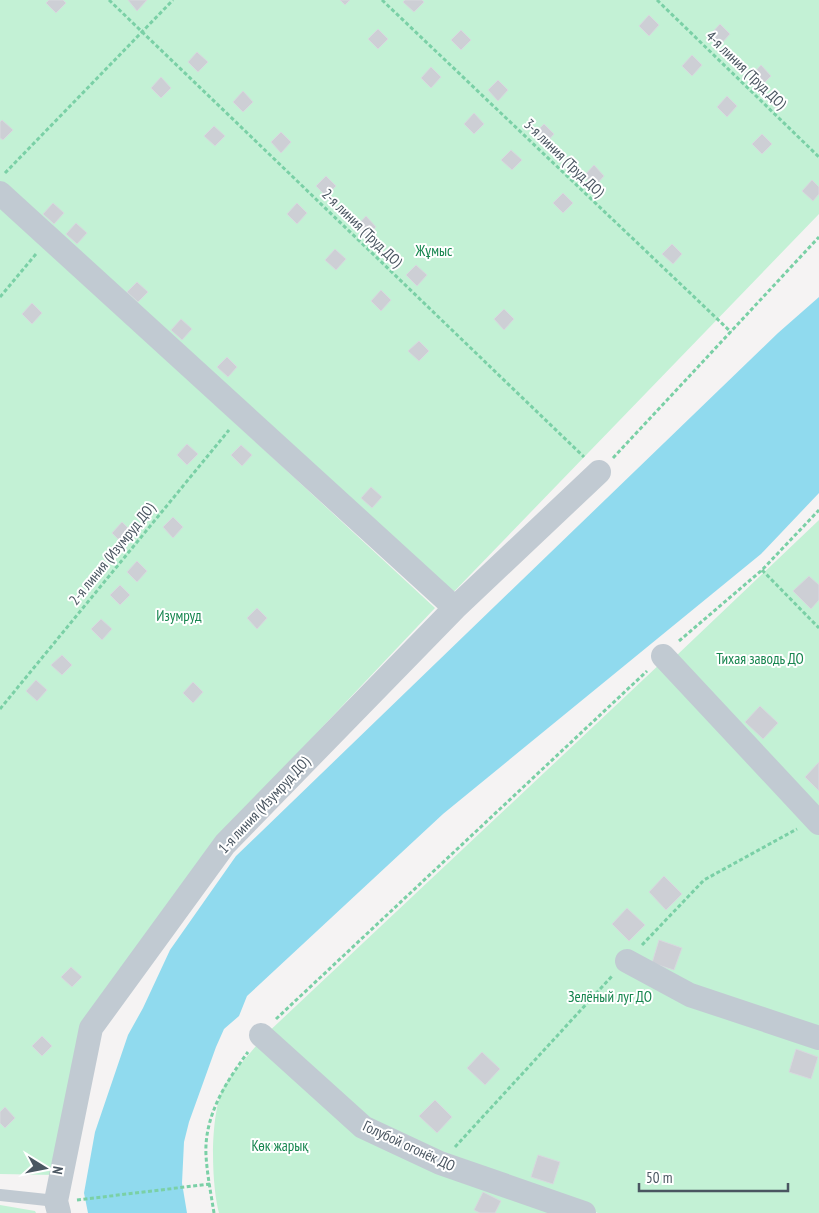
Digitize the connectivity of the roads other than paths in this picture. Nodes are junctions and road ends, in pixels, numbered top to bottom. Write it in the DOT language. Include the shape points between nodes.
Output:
graph roads {
  1 [pos="0,193"];
  2 [pos="599,472"];
  3 [pos="455,608"];
  4 [pos="663,656"];
  5 [pos="819,823"];
  6 [pos="627,960"];
  7 [pos="260,1035"];
  8 [pos="819,1038"];
  9 [pos="0,1195"];
  10 [pos="63,1204"];
  11 [pos="584,1213"];
  1 -- 3 [label="street"];
  2 -- 3 [label="street, 1-я линия (Изумруд ДО)"];
  3 -- 10 [label="street, 1-я линия (Изумруд ДО)" via="224,844 91,1028"];
  4 -- 5 [label="street"];
  6 -- 8 [label="street" via="690,995"];
  7 -- 11 [label="street, Голубой огонёк ДО" via="363,1127 440,1163"];
  9 -- 10 [label="lane"];
}
